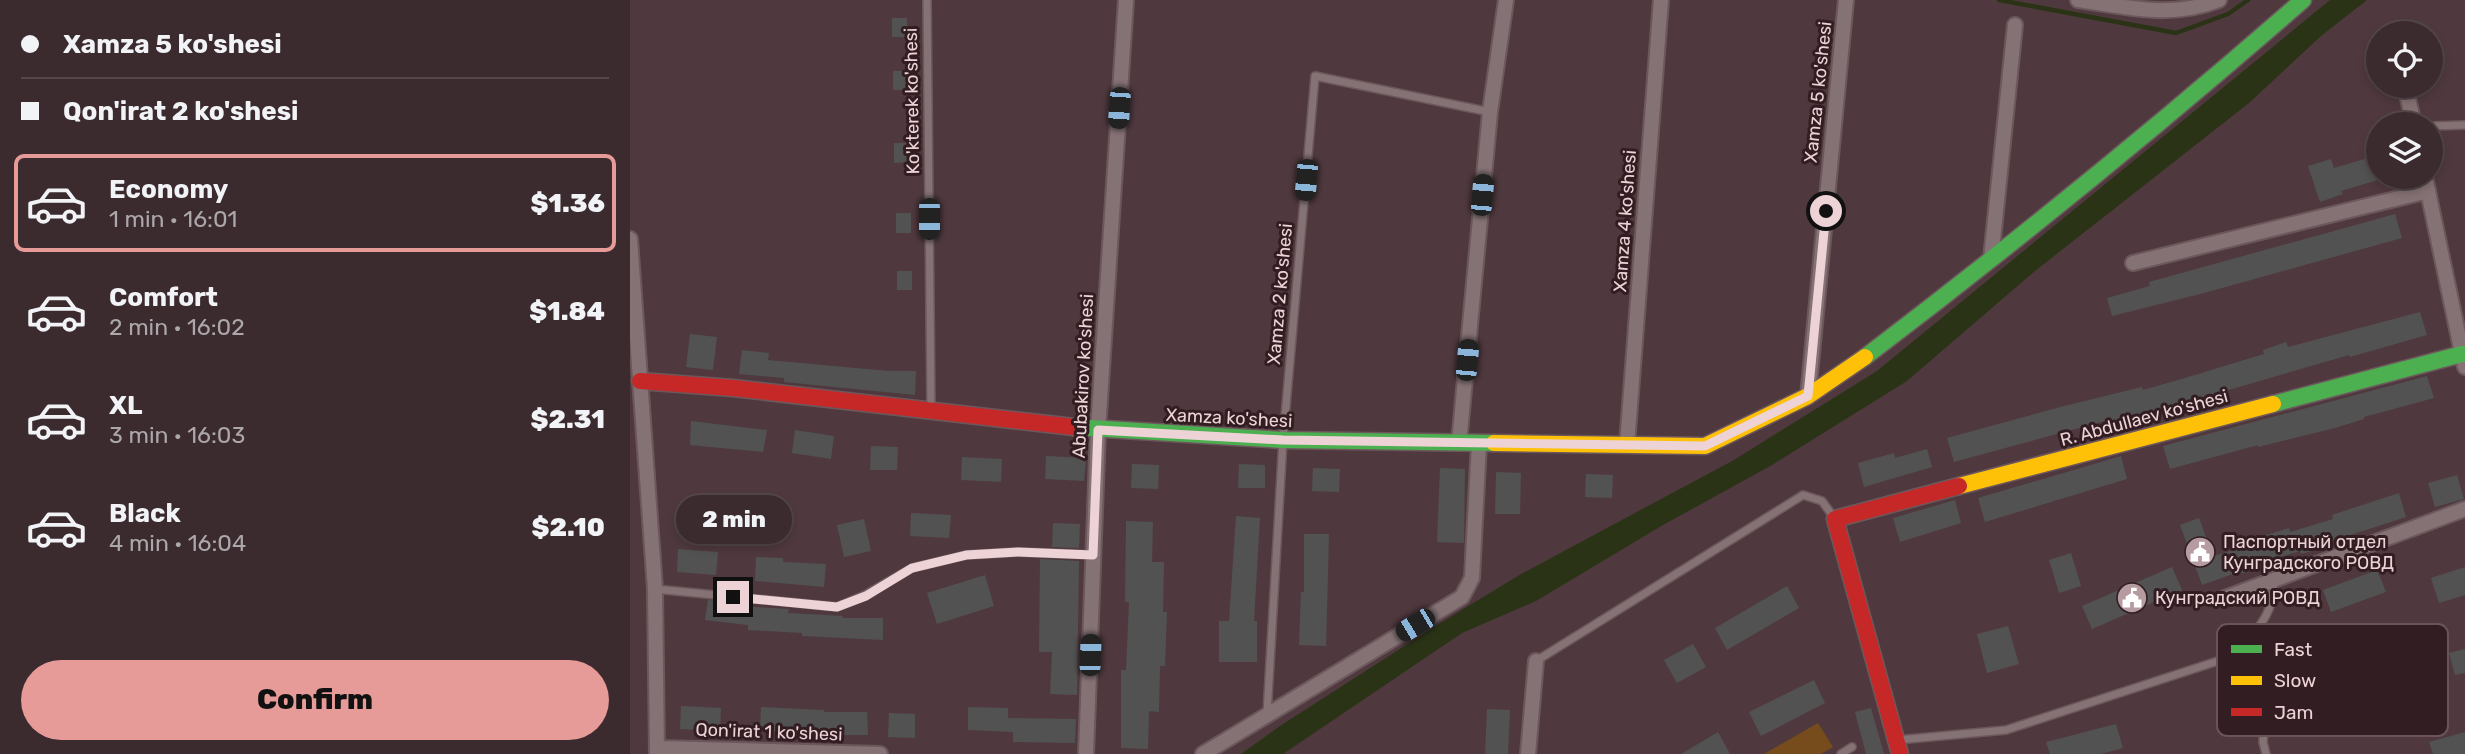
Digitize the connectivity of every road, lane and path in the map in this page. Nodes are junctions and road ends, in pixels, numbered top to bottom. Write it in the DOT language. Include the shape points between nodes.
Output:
graph roads {
  1 [pos="927,0"];
  2 [pos="1126,0"];
  3 [pos="1506,0"];
  4 [pos="1661,0"];
  5 [pos="1846,0"];
  6 [pos="2078,0"];
  7 [pos="2219,0"];
  8 [pos="2303,0"];
  9 [pos="2015,25"];
  10 [pos="1490,112"];
  11 [pos="2465,125"];
  12 [pos="2443,126"];
  13 [pos="2407,189"];
  14 [pos="2427,189"];
  15 [pos="630,239"];
  16 [pos="1992,260"];
  17 [pos="2133,262"];
  18 [pos="631,274"];
  19 [pos="2464,361"];
  20 [pos="640,381"];
  21 [pos="1808,396"];
  22 [pos="932,411"];
  23 [pos="1098,430"];
  24 [pos="1283,440"];
  25 [pos="1459,443"];
  26 [pos="1479,443"];
  27 [pos="1628,445"];
  28 [pos="2465,509"];
  29 [pos="1835,519"];
  30 [pos="1093,555"];
  31 [pos="2274,580"];
  32 [pos="655,589"];
  33 [pos="2225,598"];
  34 [pos="2261,624"];
  35 [pos="1536,661"];
  36 [pos="2217,661"];
  37 [pos="1267,714"];
  38 [pos="2263,736"];
  39 [pos="1852,747"];
  40 [pos="1898,747"];
  41 [pos="657,751"];
  42 [pos="880,754"];
  43 [pos="1086,754"];
  44 [pos="1203,754"];
  45 [pos="1528,754"];
  46 [pos="1841,754"];
  47 [pos="2266,754"];
  1 -- 22 [label="lane, Ko'kterek ko'shesi"];
  2 -- 23 [label="street, Abubakirov ko'shesi"];
  3 -- 10 [label="street"];
  4 -- 27 [label="street, Xamza 4 ko'shesi"];
  5 -- 21 [label="street, Xamza 5 ko'shesi"];
  6 -- 7 [label="street" via="2165,12"];
  8 -- 16 [label="street, Xamza ko'shesi"];
  9 -- 16 [label="street"];
  10 -- 24 [label="lane, Xamza 2 ko'shesi" via="1315,76"];
  10 -- 25 [label="street"];
  11 -- 12 [label="lane"];
  13 -- 17 [label="street"];
  14 -- 19 [label="street"];
  15 -- 18 [label="street"];
  16 -- 21 [label="street, Xamza ko'shesi"];
  18 -- 20 [label="street"];
  19 -- 29 [label="street, R. Abdullaev ko'shesi"];
  20 -- 22 [label="street, Xamza ko'shesi"];
  20 -- 32 [label="street"];
  21 -- 27 [label="street, Xamza ko'shesi" via="1705,446"];
  22 -- 23 [label="street, Xamza ko'shesi"];
  23 -- 24 [label="street, Xamza ko'shesi"];
  23 -- 30 [label="street, Abubakirov ko'shesi"];
  24 -- 25 [label="street, Xamza ko'shesi"];
  24 -- 37 [label="lane"];
  25 -- 26 [label="street, Xamza ko'shesi"];
  26 -- 27 [label="street, Xamza ko'shesi"];
  26 -- 37 [label="street" via="1472,578 1462,597"];
  28 -- 31 [label="street"];
  29 -- 35 [label="lane" via="1822,501 1803,495"];
  29 -- 40 [label="street"];
  30 -- 32 [label="lane" via="966,555 912,568 866,596 837,607"];
  30 -- 43 [label="street, Abubakirov ko'shesi"];
  31 -- 33 [label="street"];
  31 -- 34 [label="lane" via="2270,607"];
  32 -- 41 [label="street"];
  35 -- 45 [label="street"];
  36 -- 40 [label="lane" via="2006,730"];
  37 -- 44 [label="street"];
  38 -- 47 [label="lane"];
  39 -- 46 [label="lane"];
  41 -- 42 [label="street, Qon'irat 1 ko'shesi"];
}
